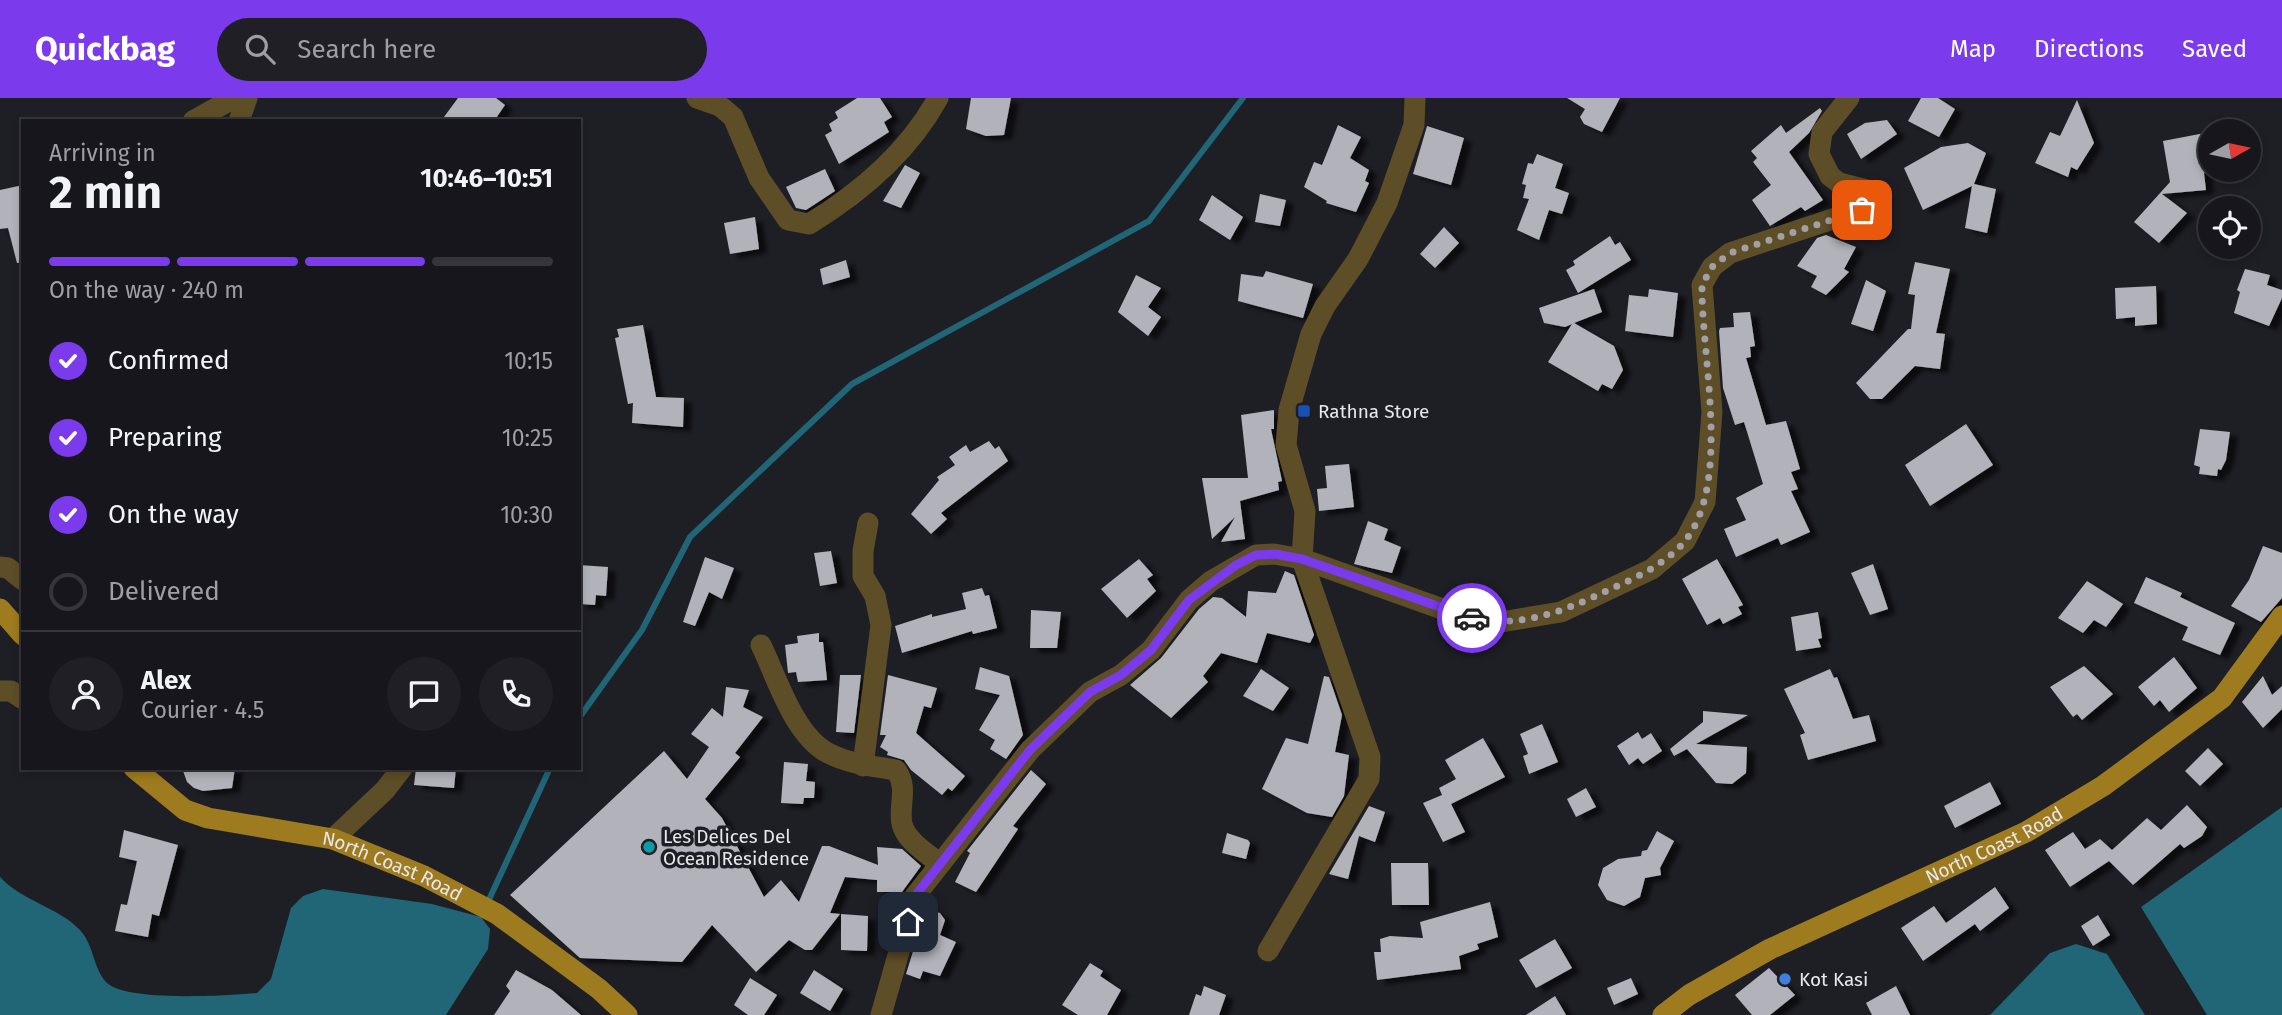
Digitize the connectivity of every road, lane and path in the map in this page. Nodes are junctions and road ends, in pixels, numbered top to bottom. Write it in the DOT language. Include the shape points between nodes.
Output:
graph roads {
  1 [pos="234,98"];
  2 [pos="247,98"];
  3 [pos="697,98"];
  4 [pos="938,98"];
  5 [pos="1415,98"];
  6 [pos="1849,98"];
  7 [pos="196,119"];
  8 [pos="240,119"];
  9 [pos="868,523"];
  10 [pos="1302,559"];
  11 [pos="0,567"];
  12 [pos="21,578"];
  13 [pos="0,609"];
  14 [pos="2282,616"];
  15 [pos="21,633"];
  16 [pos="761,645"];
  17 [pos="0,691"];
  18 [pos="21,698"];
  19 [pos="863,766"];
  20 [pos="136,770"];
  21 [pos="400,770"];
  22 [pos="333,839"];
  23 [pos="940,864"];
  24 [pos="1268,951"];
  25 [pos="627,1015"];
  26 [pos="881,1015"];
  27 [pos="1664,1015"];
  1 -- 7 [label="street"];
  2 -- 8 [label="street"];
  3 -- 4 [label="street" via="720,106 733,117 759,178 788,220 809,224 850,199 922,128"];
  5 -- 10 [label="street" via="1414,125 1387,203 1311,334 1289,410 1286,445 1305,511"];
  6 -- 10 [label="street" via="1822,132 1819,154 1830,176 1839,183 1875,192 1878,204 1730,253 1712,267 1702,285 1712,412 1705,502 1685,541 1652,569 1561,612 1495,623"];
  9 -- 19 [label="street" via="863,576 875,596 881,625"];
  10 -- 23 [label="street" via="1256,555 1211,581 1189,600 1151,650 1121,675 1090,692 1030,750"];
  10 -- 24 [label="street" via="1370,757 1369,779"];
  11 -- 12 [label="street"];
  13 -- 15 [label="main road"];
  14 -- 27 [label="main road, North Coast Road" via="2222,698 2103,786 2026,832 1770,949 1689,995"];
  16 -- 19 [label="street" via="797,723 826,753"];
  17 -- 18 [label="street"];
  19 -- 23 [label="street" via="896,770 902,780 902,823 908,836"];
  20 -- 22 [label="main road, North Coast Road" via="185,810"];
  21 -- 22 [label="street"];
  22 -- 25 [label="main road, North Coast Road" via="424,876 497,914 571,967"];
  23 -- 26 [label="street" via="915,896"];
}
